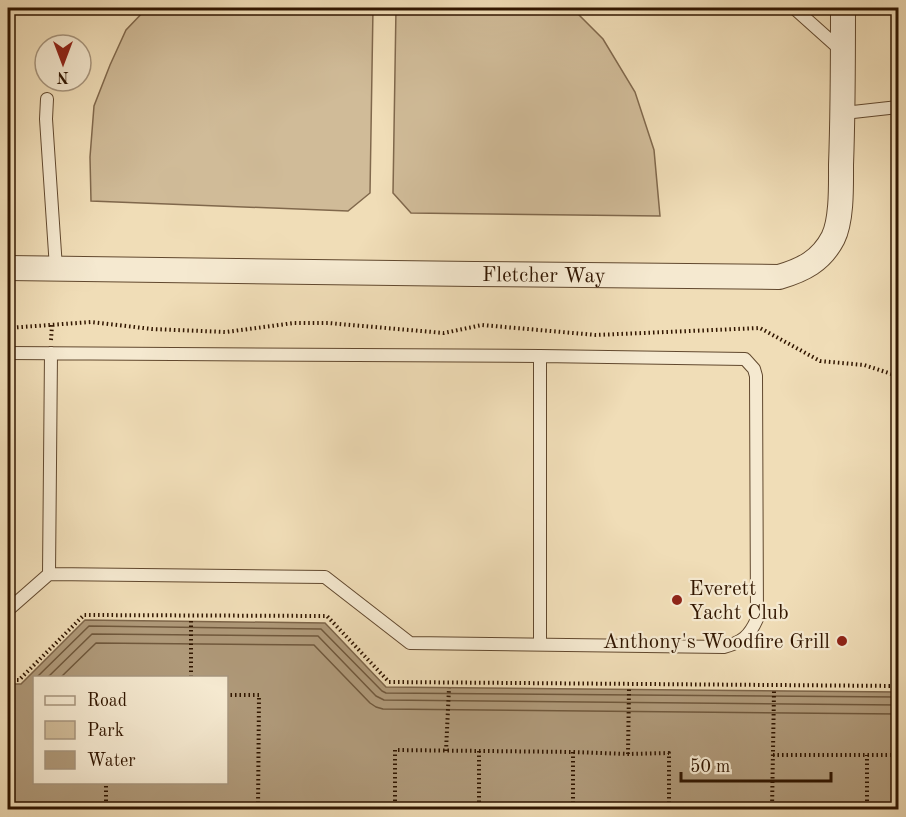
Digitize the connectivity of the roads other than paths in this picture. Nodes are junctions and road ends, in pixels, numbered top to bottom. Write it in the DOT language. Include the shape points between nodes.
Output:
graph roads {
  1 [pos="794,8"];
  2 [pos="843,8"];
  3 [pos="843,52"];
  4 [pos="47,99"];
  5 [pos="898,107"];
  6 [pos="843,114"];
  7 [pos="8,268"];
  8 [pos="56,268"];
  9 [pos="8,352"];
  10 [pos="51,353"];
  11 [pos="540,356"];
  12 [pos="50,574"];
  13 [pos="8,594"];
  14 [pos="25,595"];
  15 [pos="8,610"];
  16 [pos="540,644"];
  1 -- 3 [label="lane"];
  2 -- 3 [label="street, Fletcher Way"];
  3 -- 6 [label="street, Fletcher Way"];
  4 -- 8 [label="lane"];
  5 -- 6 [label="lane"];
  6 -- 8 [label="street, Fletcher Way" via="840,211 834,237 816,261 779,277"];
  7 -- 8 [label="street, Fletcher Way"];
  9 -- 10 [label="lane"];
  10 -- 11 [label="lane"];
  10 -- 12 [label="lane"];
  11 -- 16 [label="lane"];
  11 -- 16 [label="lane" via="745,359 756,376 757,534 757,619 752,632 738,643 724,647"];
  12 -- 14 [label="lane"];
  12 -- 16 [label="lane" via="325,577 410,643"];
  13 -- 14 [label="lane"];
  14 -- 15 [label="lane"];
}
